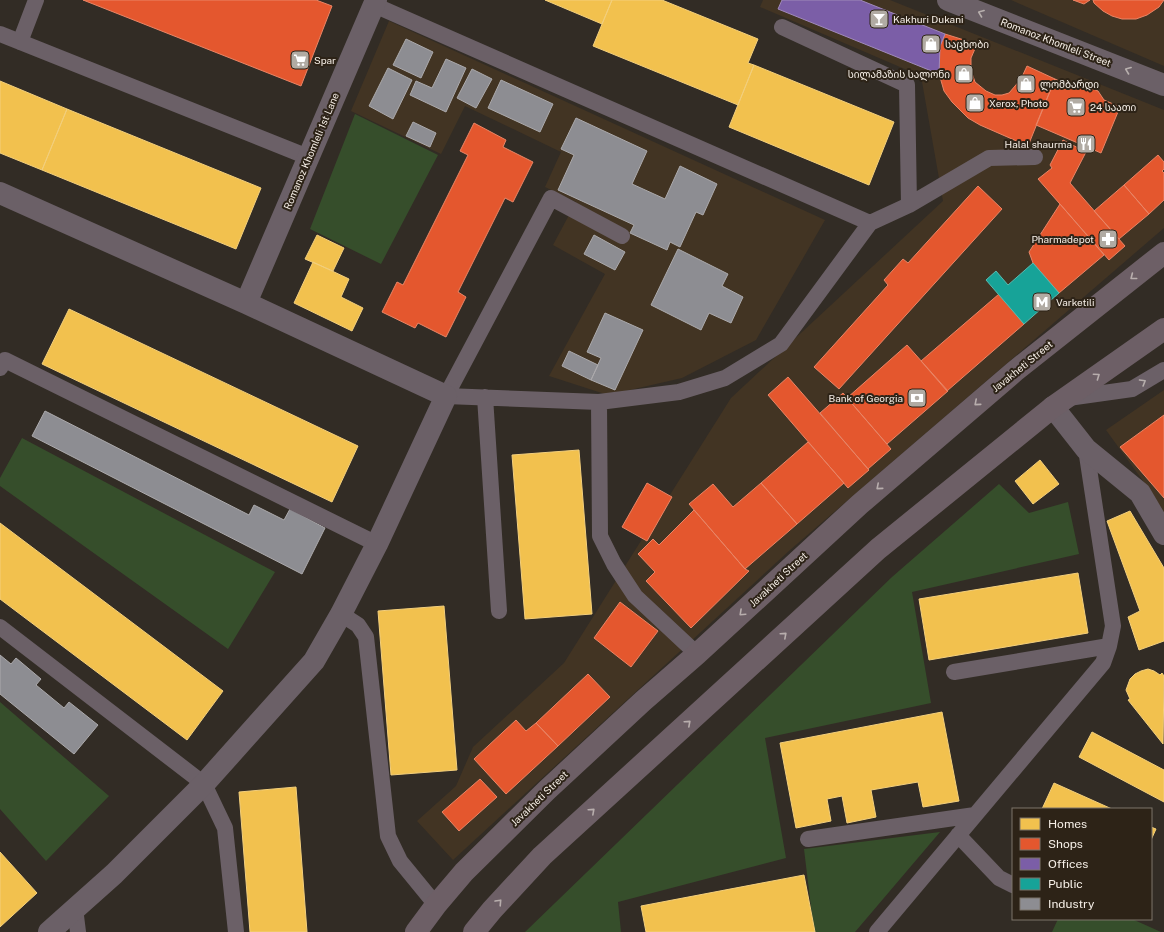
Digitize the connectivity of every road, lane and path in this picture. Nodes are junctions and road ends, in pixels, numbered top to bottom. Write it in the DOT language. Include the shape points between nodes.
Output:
graph roads {
  1 [pos="36,0"];
  2 [pos="948,0"];
  3 [pos="375,2"];
  4 [pos="782,27"];
  5 [pos="0,34"];
  6 [pos="20,42"];
  7 [pos="1164,84"];
  8 [pos="308,157"];
  9 [pos="1035,157"];
  10 [pos="0,192"];
  11 [pos="909,205"];
  12 [pos="870,223"];
  13 [pos="622,236"];
  14 [pos="1164,253"];
  15 [pos="246,303"];
  16 [pos="1164,329"];
  17 [pos="0,368"];
  18 [pos="1164,370"];
  19 [pos="446,396"];
  20 [pos="485,397"];
  21 [pos="599,402"];
  22 [pos="1059,402"];
  23 [pos="1086,449"];
  24 [pos="1164,534"];
  25 [pos="377,544"];
  26 [pos="499,611"];
  27 [pos="341,614"];
  28 [pos="0,627"];
  29 [pos="1108,646"];
  30 [pos="697,654"];
  31 [pos="954,672"];
  32 [pos="204,784"];
  33 [pos="975,815"];
  34 [pos="958,835"];
  35 [pos="808,839"];
  36 [pos="1012,884"];
  37 [pos="436,905"];
  38 [pos="75,908"];
  39 [pos="49,932"];
  40 [pos="78,932"];
  41 [pos="236,932"];
  42 [pos="416,932"];
  43 [pos="474,932"];
  44 [pos="877,932"];
  1 -- 6 [label="lane"];
  7 -- 2 [label="street, Romanoz Khomleli Street, one-way"];
  3 -- 8 [label="street, Romanoz Khomleli 1st Lane"];
  3 -- 12 [label="lane"];
  4 -- 11 [label="lane" via="907,85"];
  5 -- 6 [label="lane"];
  6 -- 8 [label="lane"];
  8 -- 15 [label="street, Romanoz Khomleli 1st Lane"];
  9 -- 11 [label="lane" via="989,158"];
  10 -- 15 [label="street"];
  11 -- 12 [label="lane"];
  12 -- 21 [label="lane" via="781,344 718,381 679,392"];
  13 -- 19 [label="lane" via="551,198"];
  14 -- 30 [label="main road, Javakheti Street, one-way" via="1015,370 860,504"];
  15 -- 19 [label="street"];
  22 -- 16 [label="main road, one-way"];
  17 -- 25 [label="lane" via="5,360"];
  22 -- 18 [label="lane, one-way" via="1132,389"];
  19 -- 20 [label="lane"];
  19 -- 25 [label="street"];
  20 -- 21 [label="lane"];
  20 -- 26 [label="lane"];
  21 -- 30 [label="lane" via="600,536 614,564 635,596"];
  22 -- 23 [label="street"];
  43 -- 22 [label="main road, one-way" via="542,856 866,560"];
  23 -- 24 [label="street" via="1140,493"];
  23 -- 29 [label="lane" via="1113,626"];
  25 -- 27 [label="street"];
  27 -- 32 [label="street" via="314,661"];
  27 -- 37 [label="lane" via="358,625 366,637 388,836 400,861"];
  28 -- 32 [label="lane"];
  29 -- 31 [label="lane"];
  29 -- 33 [label="lane" via="1102,663"];
  30 -- 37 [label="main road, Javakheti Street" via="547,790 464,872"];
  32 -- 38 [label="street" via="114,874"];
  32 -- 41 [label="lane" via="225,828"];
  33 -- 34 [label="lane"];
  33 -- 35 [label="lane"];
  34 -- 36 [label="lane" via="999,878"];
  34 -- 44 [label="lane"];
  37 -- 42 [label="main road, Javakheti Street"];
  38 -- 39 [label="street"];
  38 -- 40 [label="lane"];
}
